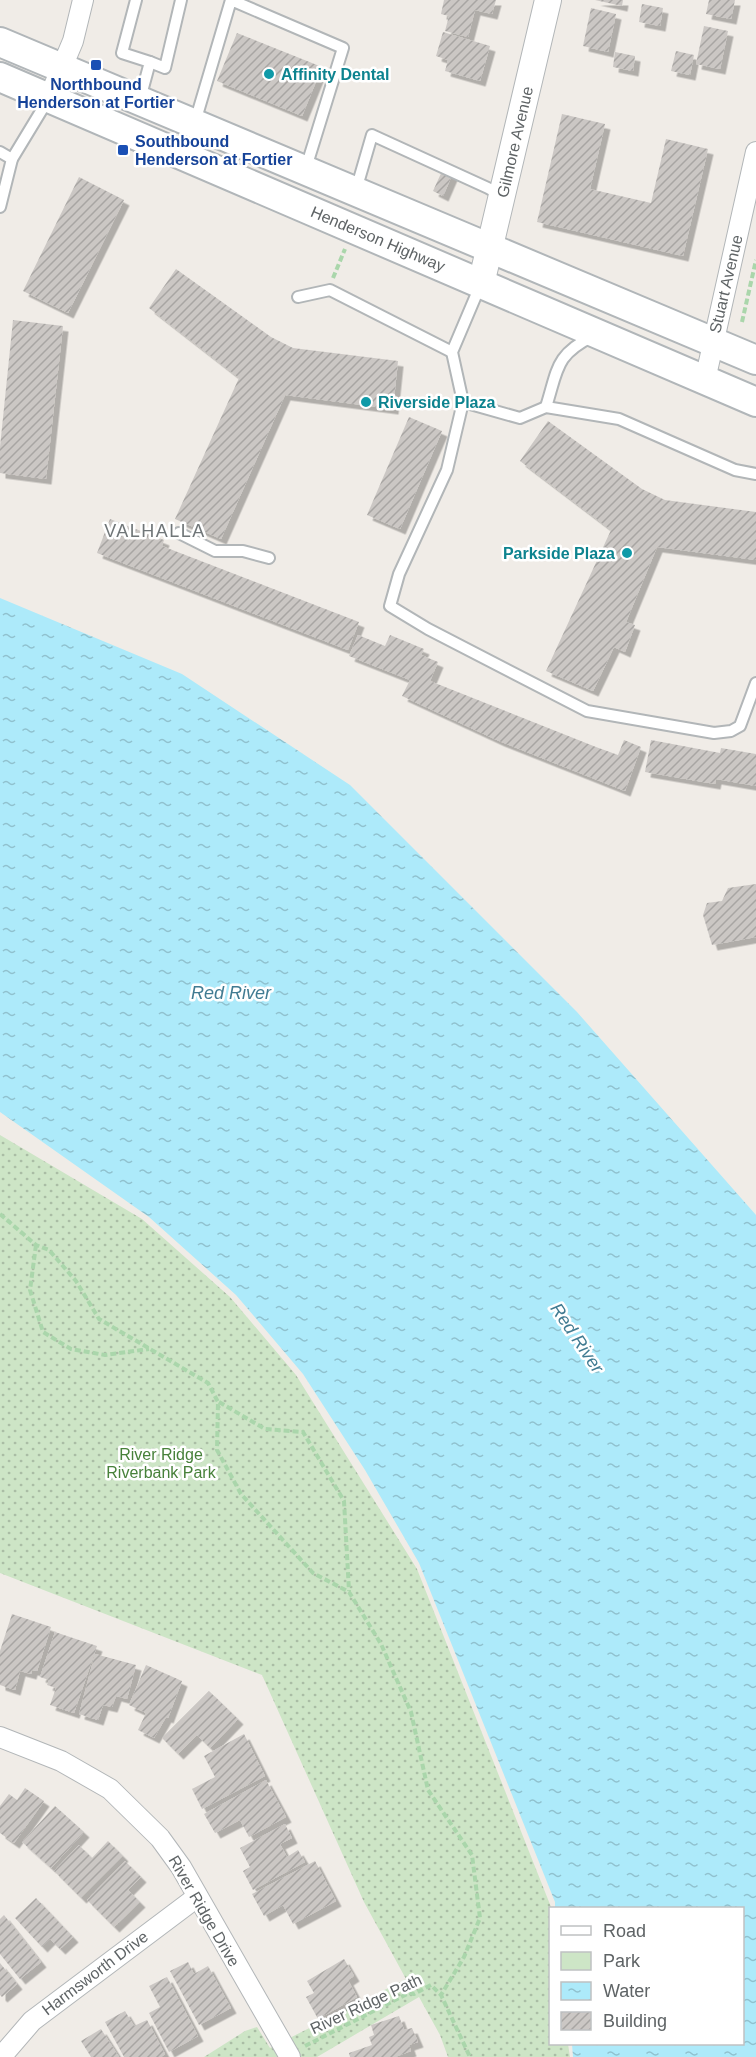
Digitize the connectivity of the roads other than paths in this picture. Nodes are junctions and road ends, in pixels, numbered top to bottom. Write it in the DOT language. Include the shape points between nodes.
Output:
graph roads {
  1 [pos="83,0"];
  2 [pos="136,0"];
  3 [pos="181,0"];
  4 [pos="231,0"];
  5 [pos="548,0"];
  6 [pos="0,42"];
  7 [pos="150,62"];
  8 [pos="63,67"];
  9 [pos="0,77"];
  10 [pos="50,98"];
  11 [pos="139,100"];
  12 [pos="195,124"];
  13 [pos="0,152"];
  14 [pos="756,153"];
  15 [pos="12,159"];
  16 [pos="305,171"];
  17 [pos="355,192"];
  18 [pos="502,196"];
  19 [pos="0,207"];
  20 [pos="749,213"];
  21 [pos="489,249"];
  22 [pos="481,284"];
  23 [pos="298,297"];
  24 [pos="598,334"];
  25 [pos="713,342"];
  26 [pos="452,352"];
  27 [pos="756,360"];
  28 [pos="705,380"];
  29 [pos="463,402"];
  30 [pos="756,402"];
  31 [pos="546,407"];
  32 [pos="756,474"];
  33 [pos="179,533"];
  34 [pos="269,558"];
  35 [pos="756,683"];
  36 [pos="0,1737"];
  37 [pos="197,1897"];
  38 [pos="296,2052"];
  39 [pos="1,2057"];
  1 -- 8 [label="street"];
  2 -- 7 [label="lane" via="122,53"];
  3 -- 7 [label="lane" via="165,68"];
  4 -- 12 [label="lane"];
  4 -- 16 [label="lane" via="344,48"];
  5 -- 18 [label="street, Gilmore Avenue"];
  6 -- 8 [label="main road, Henderson Highway"];
  7 -- 11 [label="lane"];
  8 -- 10 [label="street"];
  8 -- 11 [label="main road, Henderson Highway"];
  9 -- 10 [label="main road, Henderson Highway"];
  10 -- 15 [label="lane"];
  10 -- 22 [label="main road, Henderson Highway"];
  11 -- 12 [label="main road, Henderson Highway"];
  12 -- 16 [label="main road, Henderson Highway"];
  13 -- 15 [label="lane"];
  14 -- 20 [label="street, Stuart Avenue"];
  15 -- 19 [label="lane"];
  16 -- 17 [label="main road, Henderson Highway"];
  17 -- 18 [label="lane" via="372,135"];
  17 -- 21 [label="main road, Henderson Highway"];
  18 -- 21 [label="street, Gilmore Avenue"];
  20 -- 25 [label="street, Stuart Avenue"];
  21 -- 22 [label="street, Gilmore Avenue"];
  21 -- 25 [label="main road, Henderson Highway"];
  22 -- 24 [label="main road, Henderson Highway"];
  22 -- 26 [label="lane"];
  23 -- 26 [label="lane" via="330,290"];
  24 -- 28 [label="main road, Henderson Highway"];
  24 -- 31 [label="lane" via="565,354"];
  25 -- 27 [label="main road, Henderson Highway"];
  25 -- 28 [label="street, Stuart Avenue"];
  26 -- 29 [label="lane"];
  28 -- 30 [label="main road, Henderson Highway"];
  29 -- 31 [label="lane" via="520,418"];
  29 -- 35 [label="lane" via="447,470 399,574 390,606 587,711 714,733 731,731 740,726"];
  31 -- 32 [label="lane" via="619,419 735,470"];
  33 -- 34 [label="lane" via="215,551 243,551"];
  36 -- 37 [label="street, River Ridge Drive" via="61,1761 110,1789 160,1838"];
  37 -- 38 [label="street, River Ridge Drive"];
  37 -- 39 [label="street, Harmsworth Drive" via="32,2020"];
}
